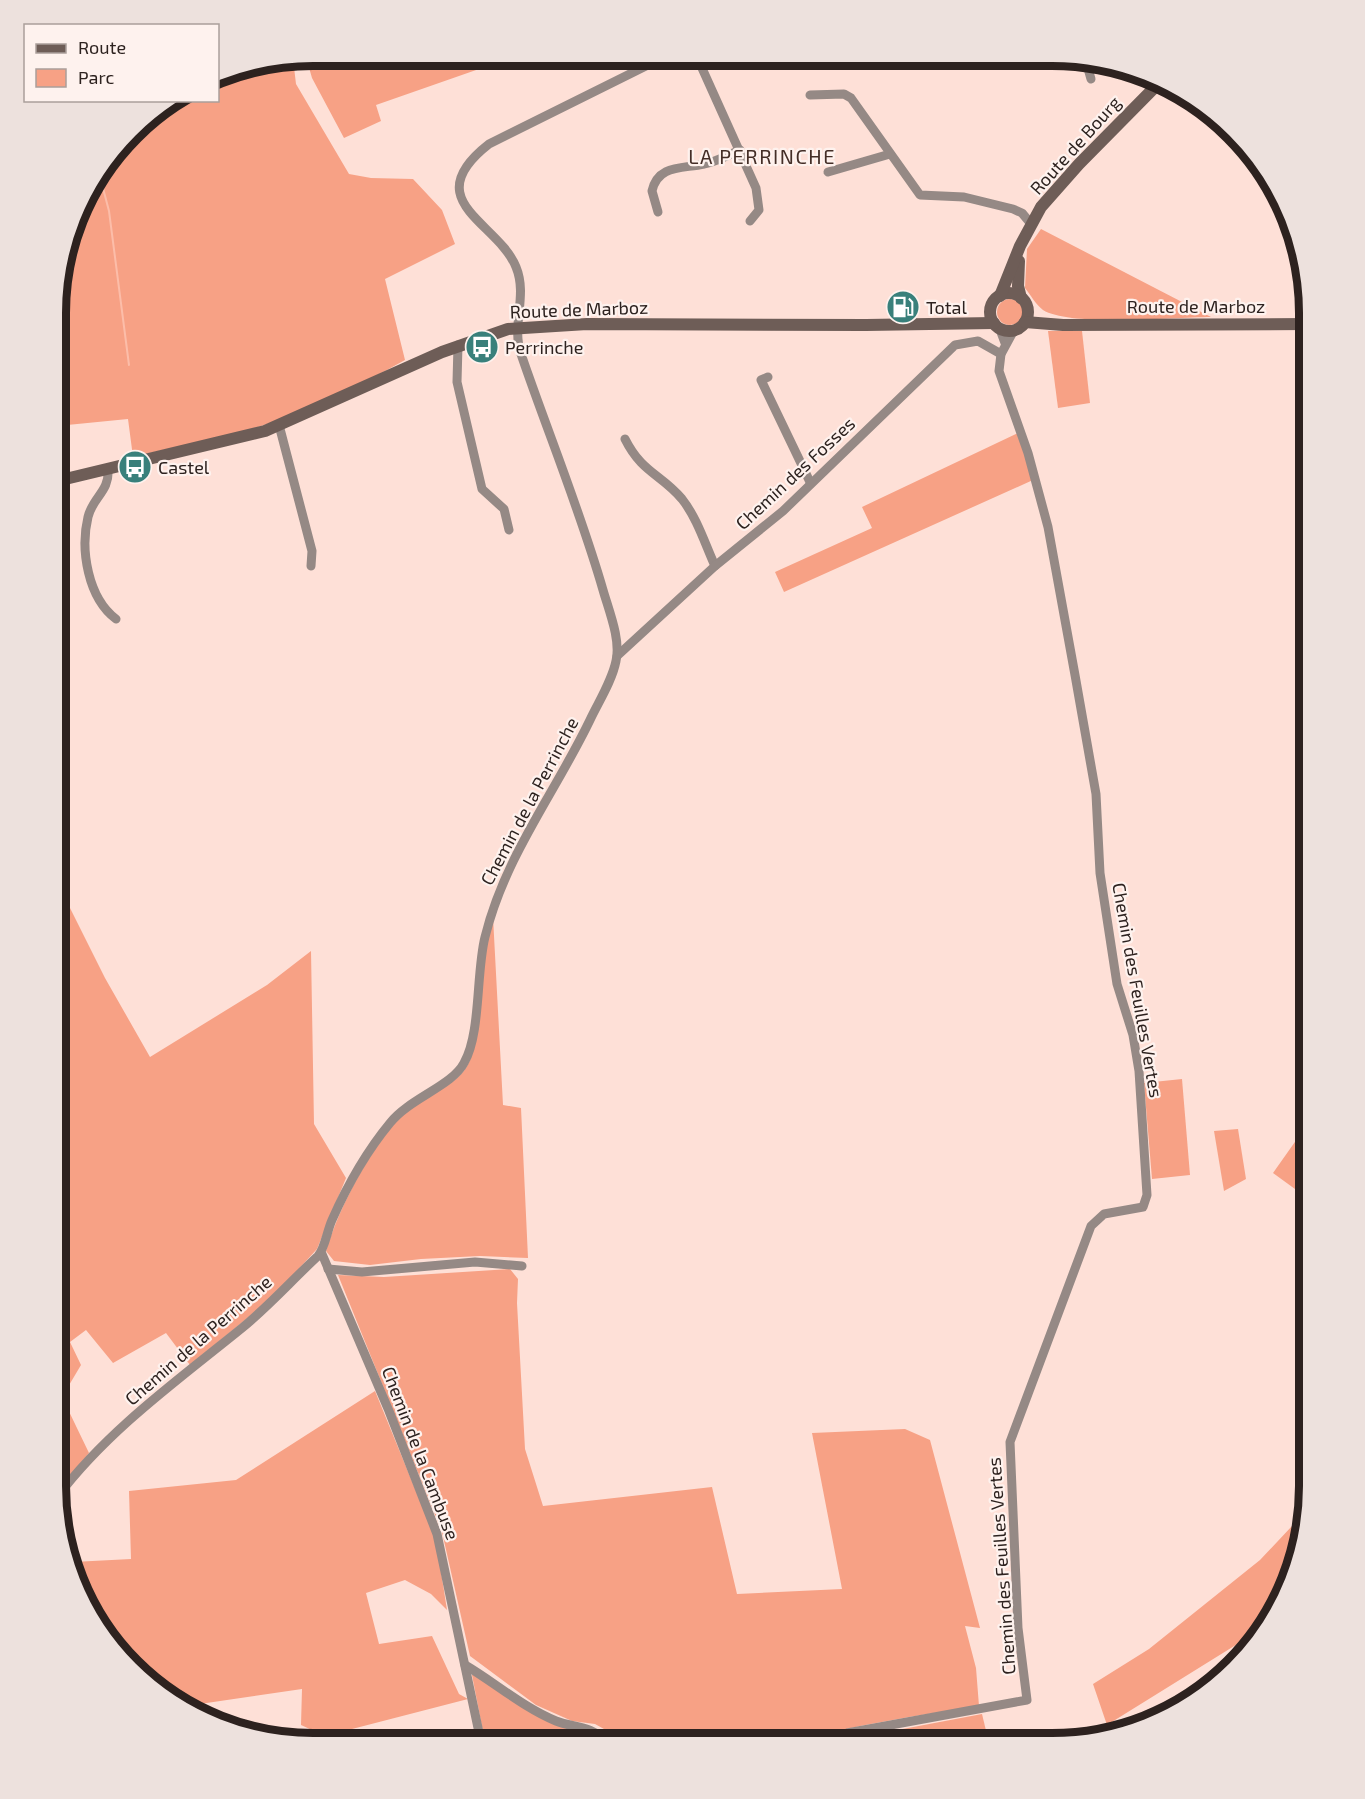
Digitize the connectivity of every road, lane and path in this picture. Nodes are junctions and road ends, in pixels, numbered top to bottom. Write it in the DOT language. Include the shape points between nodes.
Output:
graph roads {
  1 [pos="646,66"];
  2 [pos="702,66"];
  3 [pos="1089,69"];
  4 [pos="1092,79"];
  5 [pos="1153,87"];
  6 [pos="810,95"];
  7 [pos="740,150"];
  8 [pos="890,154"];
  9 [pos="828,172"];
  10 [pos="658,212"];
  11 [pos="750,221"];
  12 [pos="1029,230"];
  13 [pos="1000,296"];
  14 [pos="1022,298"];
  15 [pos="991,307"];
  16 [pos="1027,316"];
  17 [pos="948,322"];
  18 [pos="1299,324"];
  19 [pos="996,325"];
  20 [pos="516,328"];
  21 [pos="1014,330"];
  22 [pos="1005,343"];
  23 [pos="458,345"];
  24 [pos="1000,354"];
  25 [pos="768,376"];
  26 [pos="279,425"];
  27 [pos="625,439"];
  28 [pos="108,468"];
  29 [pos="66,479"];
  30 [pos="810,482"];
  31 [pos="509,530"];
  32 [pos="310,566"];
  33 [pos="715,566"];
  34 [pos="116,620"];
  35 [pos="617,656"];
  36 [pos="322,1254"];
  37 [pos="522,1266"];
  38 [pos="328,1269"];
  39 [pos="66,1487"];
  40 [pos="465,1665"];
  41 [pos="479,1733"];
  42 [pos="598,1733"];
  43 [pos="847,1733"];
  1 -- 20 [label="street" via="489,144 466,169 460,189 465,207 516,267 520,297"];
  2 -- 7 [label="street"];
  3 -- 4 [label="street"];
  5 -- 12 [label="main road, Route de Bourg" via="1055,190"];
  6 -- 8 [label="street" via="847,94"];
  7 -- 10 [label="street" via="713,162 672,168 660,174 652,191"];
  7 -- 11 [label="street" via="758,196 759,210"];
  8 -- 9 [label="street"];
  8 -- 12 [label="street" via="920,195 964,198 1013,209 1022,213"];
  12 -- 13 [label="main road, Route de Bourg"];
  12 -- 14 [label="main road, Route de Bourg" via="1018,272"];
  13 -- 14 [label="main road"];
  13 -- 15 [label="main road"];
  14 -- 16 [label="main road"];
  15 -- 17 [label="main road, Route de Marboz"];
  15 -- 19 [label="main road"];
  16 -- 18 [label="main road, Route de Marboz" via="1083,324"];
  16 -- 21 [label="main road"];
  17 -- 19 [label="main road, Route de Marboz"];
  17 -- 20 [label="main road, Route de Marboz"];
  19 -- 21 [label="main road"];
  19 -- 22 [label="street"];
  20 -- 23 [label="main road, Route de Marboz"];
  20 -- 35 [label="street" via="520,352 582,519"];
  21 -- 22 [label="street"];
  22 -- 24 [label="street, Chemin des Feuilles Vertes"];
  23 -- 26 [label="main road, Route de Marboz"];
  23 -- 31 [label="street" via="457,382 482,489 504,509"];
  24 -- 30 [label="street, Chemin des Fosses" via="978,341 955,345"];
  24 -- 43 [label="street, Chemin des Feuilles Vertes" via="1000,378 1028,453 1048,526 1096,794 1100,873 1117,984 1133,1035 1139,1071 1147,1195 1138,1210 1104,1214 1091,1226 1012,1432 1009,1452 1014,1557 1027,1700"];
  25 -- 30 [label="street" via="761,380"];
  26 -- 28 [label="main road, Route de Marboz" via="220,443"];
  26 -- 32 [label="street" via="312,551"];
  27 -- 33 [label="street" via="637,461 686,505"];
  28 -- 29 [label="main road, Route de Marboz"];
  28 -- 34 [label="street" via="105,490 88,516 86,553 96,597 103,610"];
  30 -- 33 [label="street, Chemin des Fosses" via="783,511"];
  33 -- 35 [label="street, Chemin des Fosses"];
  35 -- 36 [label="street, Chemin de la Perrinche" via="579,744 522,840 500,886 484,941 464,1065 445,1082 407,1105 385,1130 348,1188"];
  36 -- 38 [label="street, Chemin de la Cambuse"];
  36 -- 39 [label="street, Chemin de la Perrinche" via="268,1306 120,1430"];
  37 -- 38 [label="street" via="465,1262 362,1272"];
  38 -- 40 [label="street, Chemin de la Cambuse" via="437,1534"];
  40 -- 41 [label="street, Chemin de la Cambuse"];
  40 -- 42 [label="street" via="554,1720"];
}
